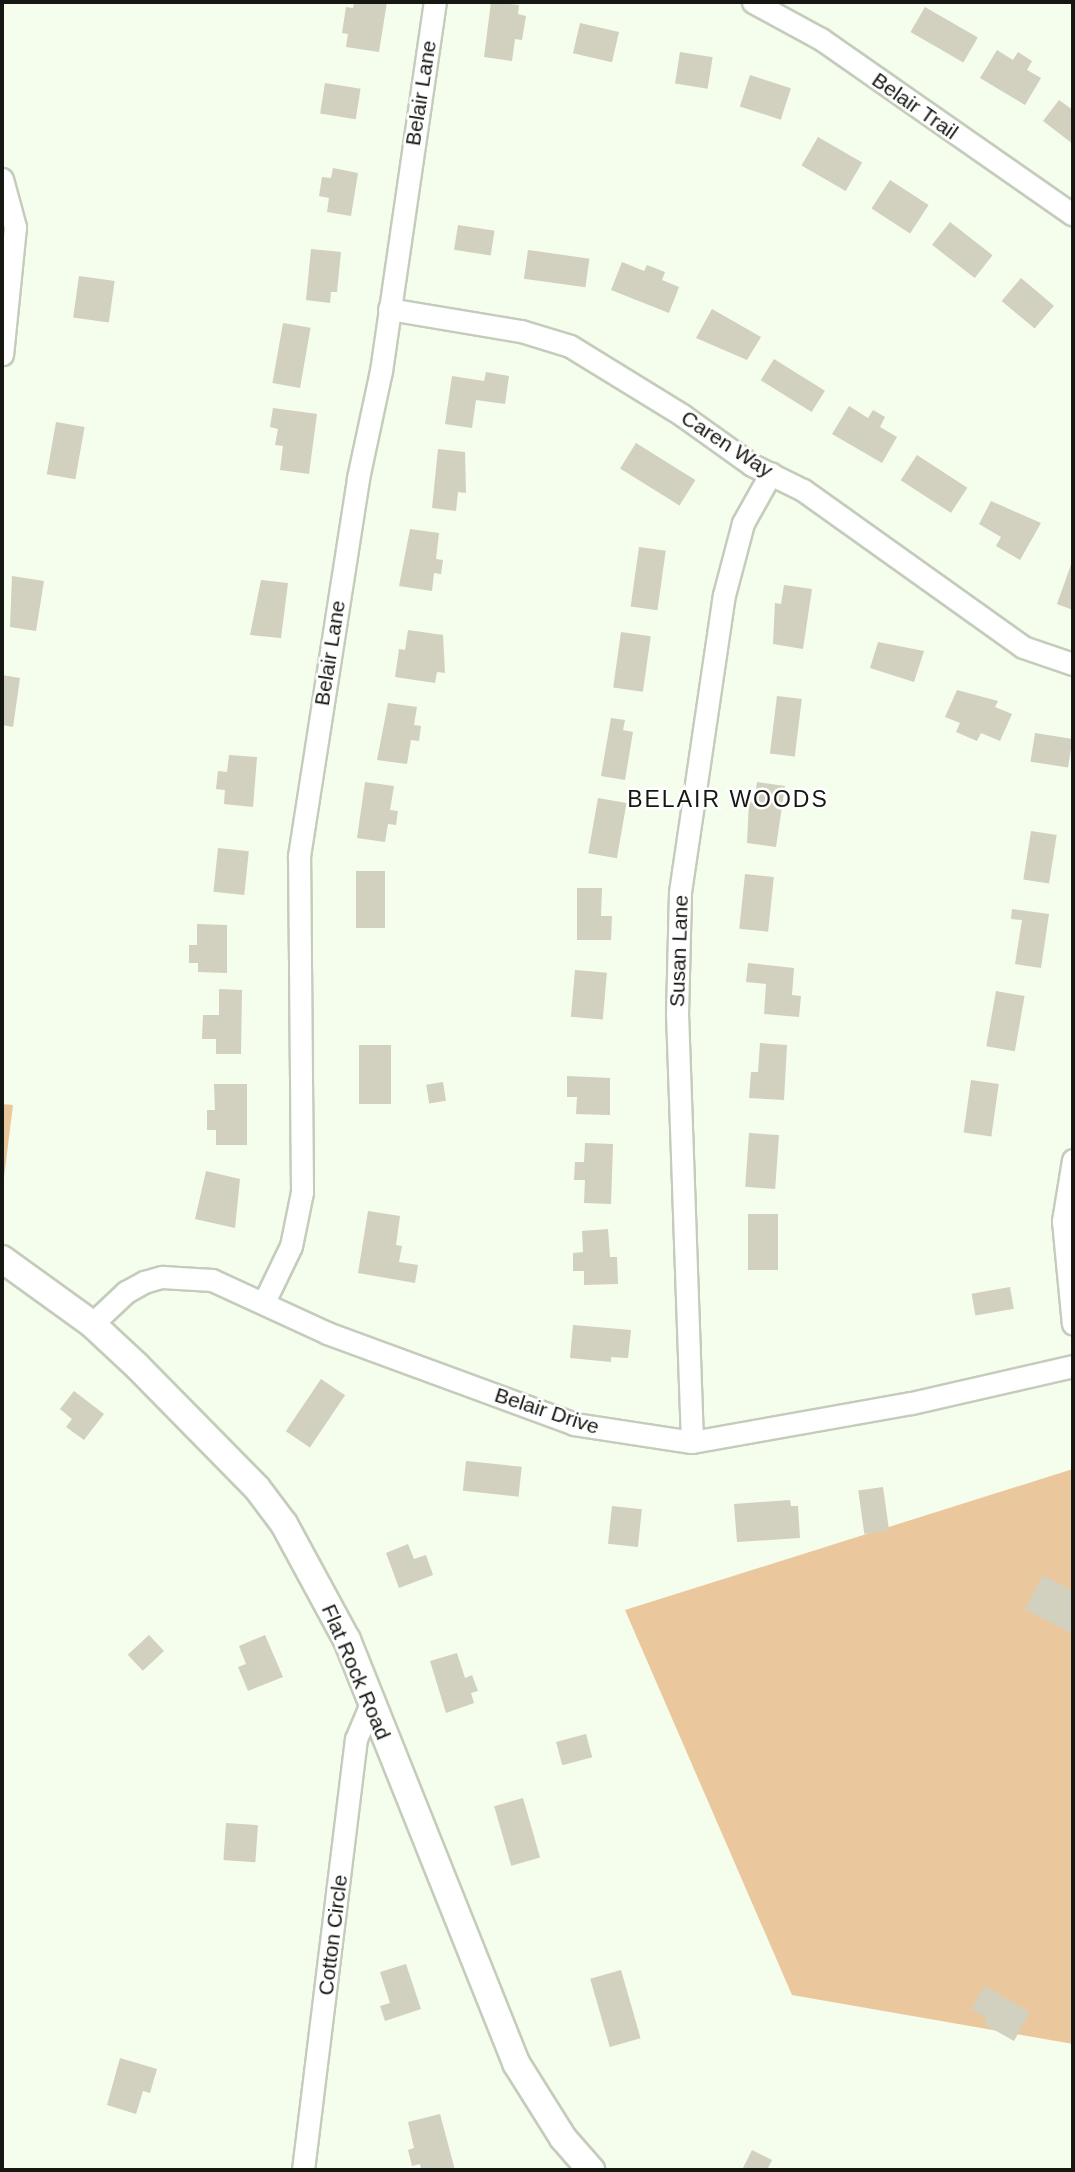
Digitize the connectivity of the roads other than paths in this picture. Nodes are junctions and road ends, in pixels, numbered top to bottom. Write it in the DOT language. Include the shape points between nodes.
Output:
graph roads {
  1 [pos="435,2"];
  2 [pos="753,2"];
  3 [pos="2,179"];
  4 [pos="1073,215"];
  5 [pos="388,309"];
  6 [pos="2,354"];
  7 [pos="771,472"];
  8 [pos="1073,664"];
  9 [pos="1073,1160"];
  10 [pos="2,1259"];
  11 [pos="264,1302"];
  12 [pos="92,1324"];
  13 [pos="1073,1324"];
  14 [pos="1073,1366"];
  15 [pos="692,1442"];
  16 [pos="371,1703"];
  17 [pos="303,2170"];
  18 [pos="591,2170"];
  1 -- 5 [label="street, Belair Lane"];
  2 -- 4 [label="street, Belair Trail" via="821,39"];
  3 -- 6 [label="street" via="15,227"];
  5 -- 7 [label="street, Caren Way" via="521,331 570,346"];
  5 -- 11 [label="street, Belair Lane" via="299,856 302,1192 291,1246"];
  7 -- 8 [label="street, Caren Way" via="1023,647"];
  7 -- 15 [label="street, Susan Lane" via="743,523 724,595 680,892 677,1015"];
  9 -- 13 [label="street" via="1063,1221"];
  10 -- 12 [label="street, Flat Rock Road"];
  11 -- 12 [label="street, Belair Drive" via="212,1280 162,1277 126,1292"];
  11 -- 15 [label="street, Belair Drive" via="327,1334 574,1424"];
  12 -- 16 [label="street, Flat Rock Road" via="257,1488 284,1524 346,1640"];
  14 -- 15 [label="street, Belair Drive" via="912,1404"];
  16 -- 17 [label="street, Cotton Circle" via="356,1739"];
  16 -- 18 [label="street, Flat Rock Road" via="516,2063 563,2138"];
}
